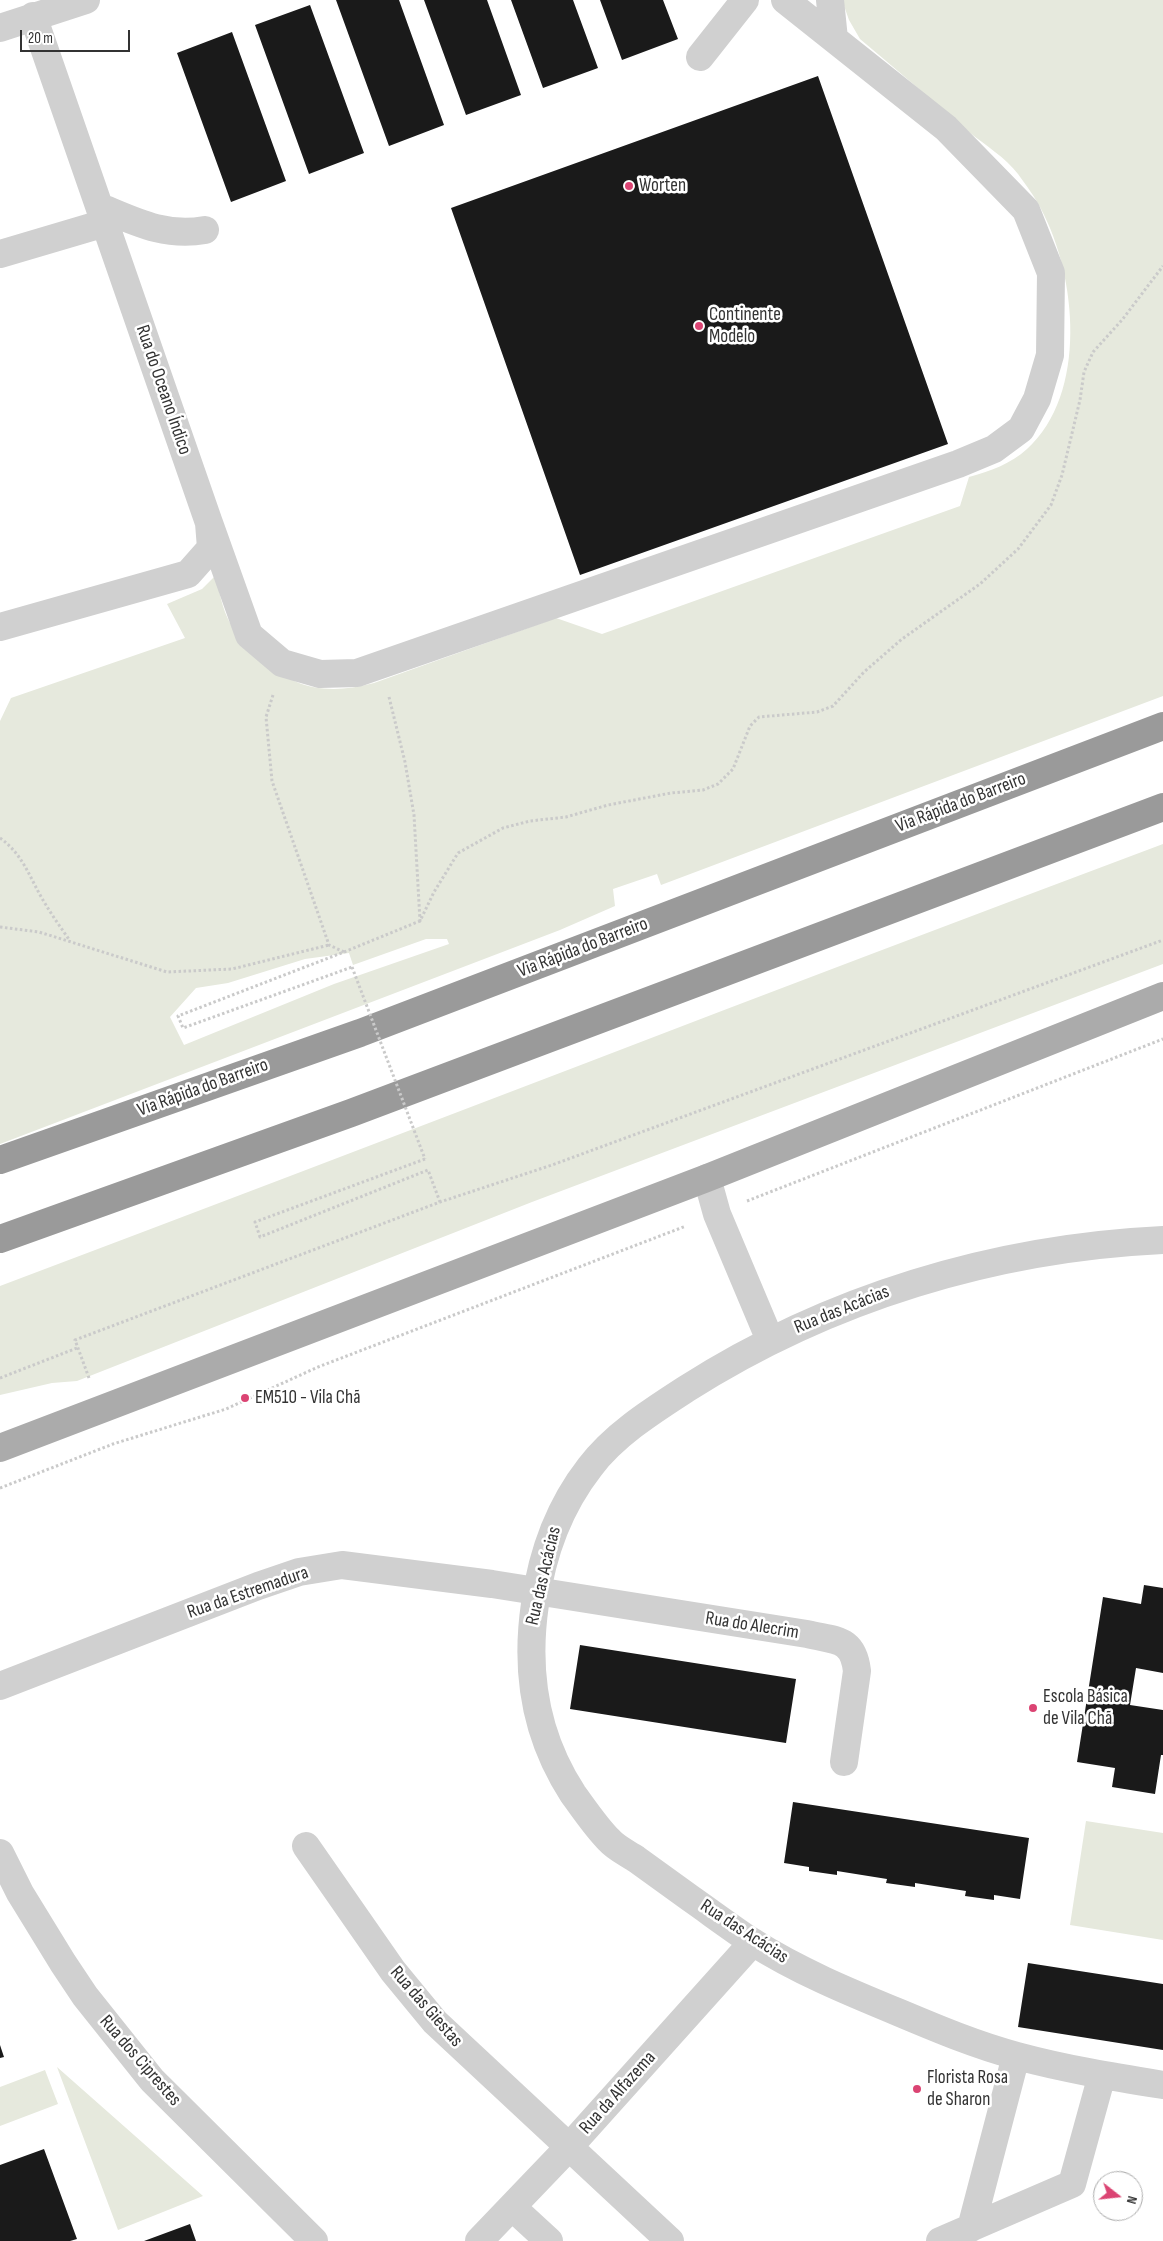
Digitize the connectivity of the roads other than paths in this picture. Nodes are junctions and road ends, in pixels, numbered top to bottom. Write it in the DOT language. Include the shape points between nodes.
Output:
graph roads {
  1 [pos="86,0"];
  2 [pos="745,0"];
  3 [pos="785,0"];
  4 [pos="830,0"];
  5 [pos="33,16"];
  6 [pos="0,28"];
  7 [pos="834,38"];
  8 [pos="700,57"];
  9 [pos="102,215"];
  10 [pos="205,230"];
  11 [pos="0,254"];
  12 [pos="209,523"];
  13 [pos="0,627"];
  14 [pos="1163,726"];
  15 [pos="1163,807"];
  16 [pos="1163,996"];
  17 [pos="0,1160"];
  18 [pos="707,1178"];
  19 [pos="0,1239"];
  20 [pos="1163,1240"];
  21 [pos="770,1340"];
  22 [pos="0,1448"];
  23 [pos="537,1591"];
  24 [pos="0,1686"];
  25 [pos="844,1762"];
  26 [pos="306,1846"];
  27 [pos="0,1853"];
  28 [pos="753,1942"];
  29 [pos="1016,2056"];
  30 [pos="1102,2075"];
  31 [pos="1163,2085"];
  32 [pos="569,2147"];
  33 [pos="512,2207"];
  34 [pos="971,2228"];
  35 [pos="314,2241"];
  36 [pos="479,2241"];
  37 [pos="548,2241"];
  38 [pos="670,2241"];
  39 [pos="940,2241"];
  1 -- 5 [label="street"];
  2 -- 8 [label="street"];
  3 -- 7 [label="street"];
  4 -- 7 [label="street"];
  5 -- 6 [label="street"];
  5 -- 9 [label="street, Rua do Oceano Índico"];
  7 -- 12 [label="street" via="946,128 1026,210 1051,273 1050,355 1038,399 1021,430 994,449 958,464 357,673 320,674 282,663 249,635"];
  9 -- 10 [label="street" via="184,233"];
  9 -- 11 [label="street"];
  9 -- 12 [label="street, Rua do Oceano Índico"];
  12 -- 13 [label="street, Rua do Oceano Índico" via="211,548 188,574"];
  14 -- 17 [label="highway, Via Rápida do Barreiro" via="360,1033"];
  15 -- 19 [label="highway" via="351,1113"];
  16 -- 18 [label="main road"];
  18 -- 21 [label="street" via="717,1214"];
  18 -- 22 [label="main road"];
  20 -- 21 [label="street, Rua das Acácias" via="1050,1250 984,1264 844,1307"];
  21 -- 23 [label="street, Rua das Acácias" via="654,1409 591,1465 561,1509 546,1551"];
  23 -- 24 [label="street, Rua da Estremadura" via="342,1565 299,1572"];
  23 -- 25 [label="street, Rua do Alecrim" via="807,1634 843,1643 852,1649 857,1671"];
  23 -- 28 [label="street, Rua das Acácias" via="530,1640 532,1688 545,1740 572,1792 610,1841"];
  26 -- 32 [label="street, Rua das Giestas" via="393,1970 435,2022"];
  27 -- 35 [label="street, Rua dos Ciprestes" via="62,1963 152,2080"];
  28 -- 29 [label="street, Rua das Acácias" via="830,1984 956,2037"];
  28 -- 32 [label="street, Rua da Alfazema"];
  29 -- 30 [label="street, Rua das Acácias"];
  29 -- 34 [label="street"];
  30 -- 31 [label="street, Rua das Acácias"];
  30 -- 34 [label="street" via="1072,2184"];
  32 -- 33 [label="street, Rua da Alfazema"];
  32 -- 38 [label="street, Rua das Giestas"];
  33 -- 36 [label="street, Rua da Alfazema"];
  33 -- 37 [label="street"];
  34 -- 39 [label="street"];
}
